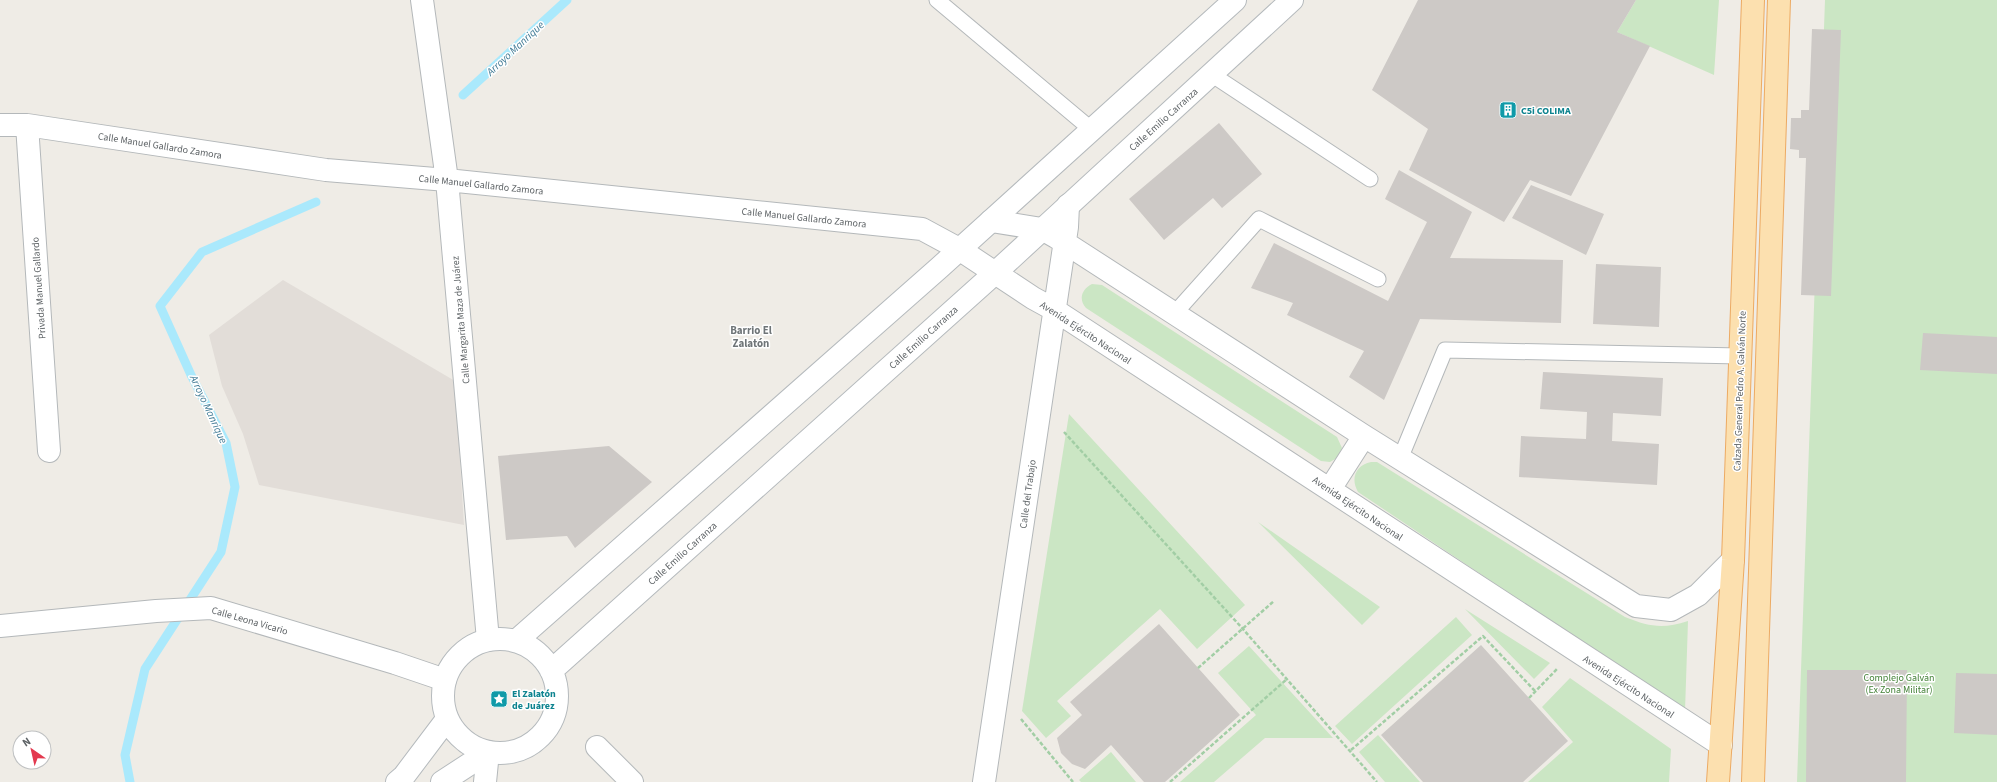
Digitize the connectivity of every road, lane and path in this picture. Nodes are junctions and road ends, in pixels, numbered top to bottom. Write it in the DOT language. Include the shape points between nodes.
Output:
graph roads {
  1 [pos="422,0"];
  2 [pos="937,0"];
  3 [pos="1236,0"];
  4 [pos="1292,0"];
  5 [pos="1753,0"];
  6 [pos="1779,0"];
  7 [pos="1211,74"];
  8 [pos="0,125"];
  9 [pos="27,125"];
  10 [pos="1092,130"];
  11 [pos="1370,179"];
  12 [pos="447,180"];
  13 [pos="1068,205"];
  14 [pos="991,221"];
  15 [pos="1042,229"];
  16 [pos="1063,242"];
  17 [pos="960,250"];
  18 [pos="994,273"];
  19 [pos="1378,279"];
  20 [pos="1053,309"];
  21 [pos="1175,314"];
  22 [pos="1740,356"];
  23 [pos="1060,428"];
  24 [pos="1364,436"];
  25 [pos="49,451"];
  26 [pos="1400,459"];
  27 [pos="1330,489"];
  28 [pos="1733,560"];
  29 [pos="1274,601"];
  30 [pos="0,626"];
  31 [pos="1242,628"];
  32 [pos="488,640"];
  33 [pos="516,641"];
  34 [pos="1561,665"];
  35 [pos="1198,668"];
  36 [pos="551,671"];
  37 [pos="444,680"];
  38 [pos="1287,680"];
  39 [pos="1535,691"];
  40 [pos="1529,698"];
  41 [pos="1016,713"];
  42 [pos="447,719"];
  43 [pos="1721,746"];
  44 [pos="596,747"];
  45 [pos="1351,750"];
  46 [pos="488,752"];
  47 [pos="397,782"];
  48 [pos="442,782"];
  49 [pos="485,782"];
  50 [pos="632,782"];
  51 [pos="984,782"];
  52 [pos="1073,782"];
  53 [pos="1170,782"];
  54 [pos="1377,782"];
  55 [pos="1718,782"];
  56 [pos="1754,782"];
  1 -- 12 [label="street, Calle Margarita Maza de Juárez"];
  2 -- 10 [label="lane"];
  3 -- 10 [label="street"];
  4 -- 7 [label="street, Calle Emilio Carranza"];
  5 -- 22 [label="main road, Calzada General Pedro A. Galván Norte"];
  6 -- 56 [label="main road"];
  7 -- 11 [label="lane"];
  7 -- 13 [label="street, Calle Emilio Carranza"];
  8 -- 9 [label="street, Calle Manuel Gallardo Zamora"];
  9 -- 12 [label="street, Calle Manuel Gallardo Zamora" via="326,170"];
  9 -- 25 [label="street, Privada Manuel Gallardo"];
  10 -- 14 [label="street"];
  12 -- 17 [label="street, Calle Manuel Gallardo Zamora" via="922,229"];
  12 -- 32 [label="street, Calle Margarita Maza de Juárez"];
  13 -- 15 [label="street, Calle Emilio Carranza"];
  13 -- 16 [label="street, Calle del Trabajo"];
  14 -- 15 [label="street"];
  14 -- 17 [label="street"];
  15 -- 16 [label="street"];
  15 -- 18 [label="street, Calle Emilio Carranza"];
  16 -- 20 [label="street, Calle del Trabajo"];
  16 -- 21 [label="street"];
  17 -- 18 [label="street, Calle Manuel Gallardo Zamora"];
  17 -- 33 [label="street"];
  18 -- 20 [label="street, Avenida Ejército Nacional"];
  18 -- 36 [label="street, Calle Emilio Carranza"];
  19 -- 21 [label="lane" via="1259,219"];
  20 -- 27 [label="street, Avenida Ejército Nacional"];
  20 -- 51 [label="street, Calle del Trabajo"];
  21 -- 24 [label="street"];
  22 -- 26 [label="lane" via="1445,350"];
  22 -- 28 [label="main road, Calzada General Pedro A. Galván Norte"];
  23 -- 31 [label="path"];
  24 -- 26 [label="street"];
  24 -- 27 [label="street"];
  26 -- 28 [label="street" via="1636,606 1671,610 1698,595"];
  27 -- 43 [label="street, Avenida Ejército Nacional"];
  28 -- 43 [label="main road, Calzada General Pedro A. Galván Norte"];
  29 -- 31 [label="path"];
  30 -- 37 [label="street, Calle Leona Vicario" via="211,608"];
  31 -- 35 [label="path"];
  31 -- 38 [label="path"];
  32 -- 33 [label="street"];
  32 -- 37 [label="street" via="474,645 461,654"];
  33 -- 36 [label="street" via="531,648 543,658"];
  34 -- 39 [label="path"];
  36 -- 46 [label="street" via="556,688 556,706 550,724 539,738 524,748 506,753"];
  37 -- 42 [label="street" via="443,700"];
  38 -- 53 [label="path"];
  38 -- 54 [label="path"];
  39 -- 40 [label="path"];
  39 -- 45 [label="path" via="1483,636"];
  41 -- 52 [label="path"];
  42 -- 46 [label="street" via="457,734 471,746"];
  42 -- 47 [label="street"];
  43 -- 55 [label="main road, Calzada General Pedro A. Galván Norte"];
  44 -- 50 [label="street"];
  46 -- 48 [label="street"];
  46 -- 49 [label="street"];
}
